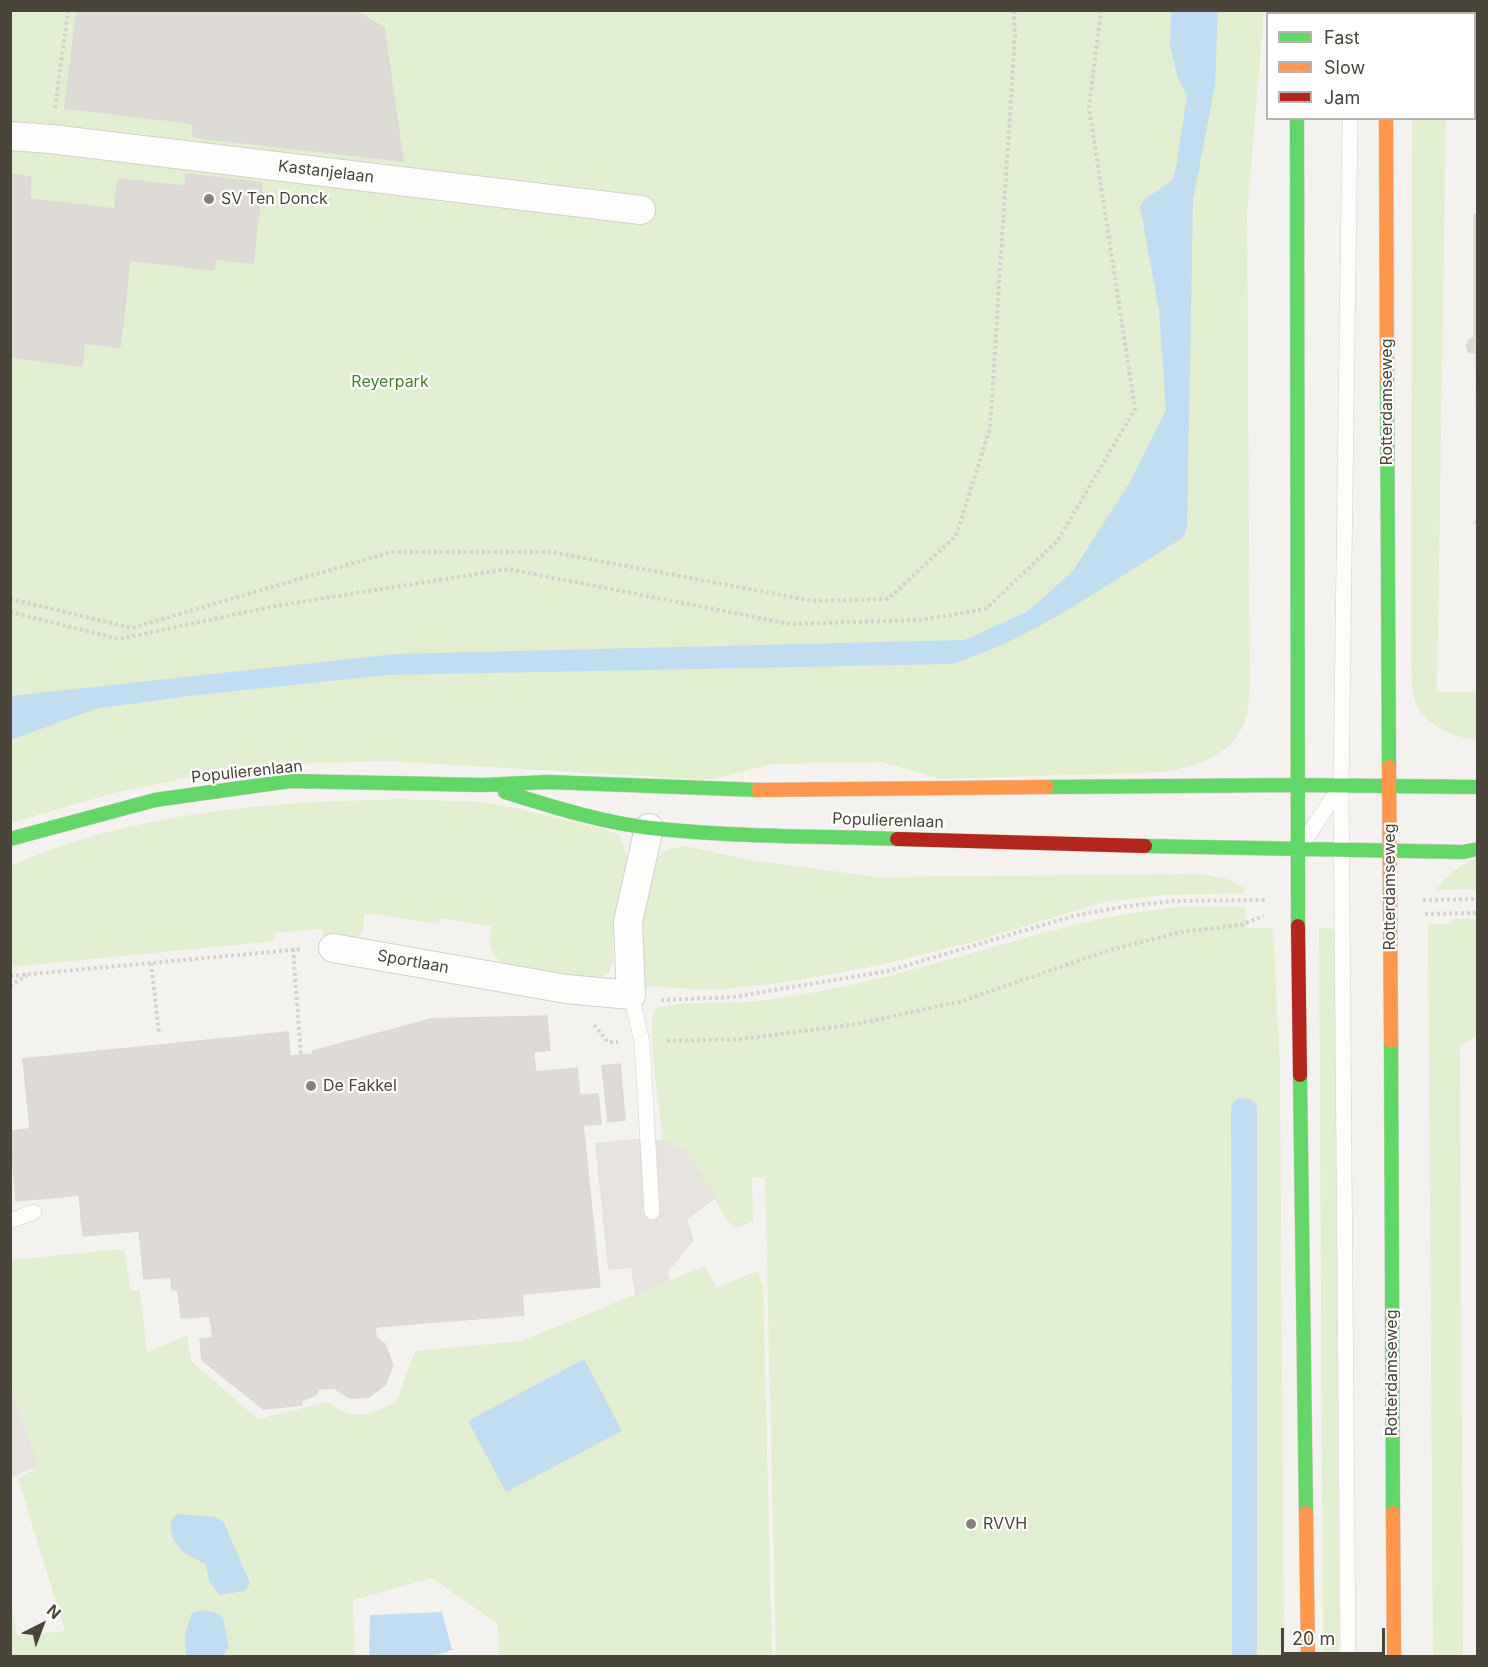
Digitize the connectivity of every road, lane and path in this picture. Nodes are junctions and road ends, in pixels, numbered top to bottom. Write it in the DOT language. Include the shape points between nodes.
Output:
graph roads {
  1 [pos="68,10"];
  2 [pos="1014,10"];
  3 [pos="1101,10"];
  4 [pos="1297,120"];
  5 [pos="1350,120"];
  6 [pos="1386,120"];
  7 [pos="10,136"];
  8 [pos="51,139"];
  9 [pos="641,210"];
  10 [pos="10,599"];
  11 [pos="10,612"];
  12 [pos="1298,784"];
  13 [pos="483,785"];
  14 [pos="1341,786"];
  15 [pos="1478,787"];
  16 [pos="1390,788"];
  17 [pos="55,827"];
  18 [pos="649,828"];
  19 [pos="10,839"];
  20 [pos="1478,849"];
  21 [pos="1298,850"];
  22 [pos="1341,851"];
  23 [pos="1390,852"];
  24 [pos="10,854"];
  25 [pos="1298,909"];
  26 [pos="333,948"];
  27 [pos="293,949"];
  28 [pos="151,963"];
  29 [pos="27,974"];
  30 [pos="10,976"];
  31 [pos="10,986"];
  32 [pos="566,989"];
  33 [pos="631,995"];
  34 [pos="159,1033"];
  35 [pos="642,1042"];
  36 [pos="301,1055"];
  37 [pos="34,1212"];
  38 [pos="652,1212"];
  39 [pos="10,1221"];
  40 [pos="1308,1656"];
  41 [pos="1348,1656"];
  42 [pos="1394,1656"];
  1 -- 8 [label="path"];
  2 -- 10 [label="path" via="990,428 956,536 888,599 813,601 552,552 391,552 132,628"];
  3 -- 11 [label="path" via="1089,107 1135,409 1058,540 986,609 921,620 790,624 508,569 275,606 119,639"];
  4 -- 12 [label="main road"];
  5 -- 14 [label="lane"];
  6 -- 16 [label="main road, Rotterdamseweg"];
  7 -- 8 [label="street, Kastanjelaan"];
  8 -- 9 [label="street, Kastanjelaan"];
  12 -- 13 [label="main road, Populierenlaan" via="756,790 548,782"];
  12 -- 14 [label="main road, Populierenlaan"];
  12 -- 21 [label="main road"];
  13 -- 17 [label="main road, Populierenlaan" via="290,781 155,800"];
  13 -- 18 [label="main road, Populierenlaan" via="546,805"];
  14 -- 16 [label="main road, Populierenlaan"];
  14 -- 21 [label="lane"];
  14 -- 22 [label="lane"];
  15 -- 16 [label="main road, Populierenlaan"];
  16 -- 23 [label="main road, Rotterdamseweg"];
  17 -- 19 [label="main road, Populierenlaan"];
  17 -- 24 [label="main road, Populierenlaan"];
  18 -- 21 [label="main road, Populierenlaan"];
  18 -- 33 [label="street" via="628,922"];
  20 -- 23 [label="main road, Populierenlaan"];
  21 -- 22 [label="main road, Populierenlaan"];
  21 -- 25 [label="main road"];
  22 -- 23 [label="main road, Populierenlaan"];
  22 -- 41 [label="lane"];
  23 -- 42 [label="main road, Rotterdamseweg"];
  25 -- 33 [label="path" via="1241,898 1127,906 1073,916 888,971 733,998 660,1000"];
  25 -- 35 [label="path" via="1240,925 1181,932 1110,950 962,1001 857,1024 742,1039"];
  25 -- 40 [label="main road"];
  26 -- 27 [label="path"];
  26 -- 32 [label="street, Sportlaan"];
  27 -- 28 [label="path"];
  27 -- 36 [label="path"];
  28 -- 29 [label="path"];
  28 -- 34 [label="path"];
  29 -- 30 [label="path"];
  29 -- 31 [label="path"];
  32 -- 33 [label="street, Sportlaan"];
  32 -- 35 [label="path" via="608,1042"];
  33 -- 35 [label="lane"];
  35 -- 38 [label="lane"];
  37 -- 39 [label="lane"];
}
